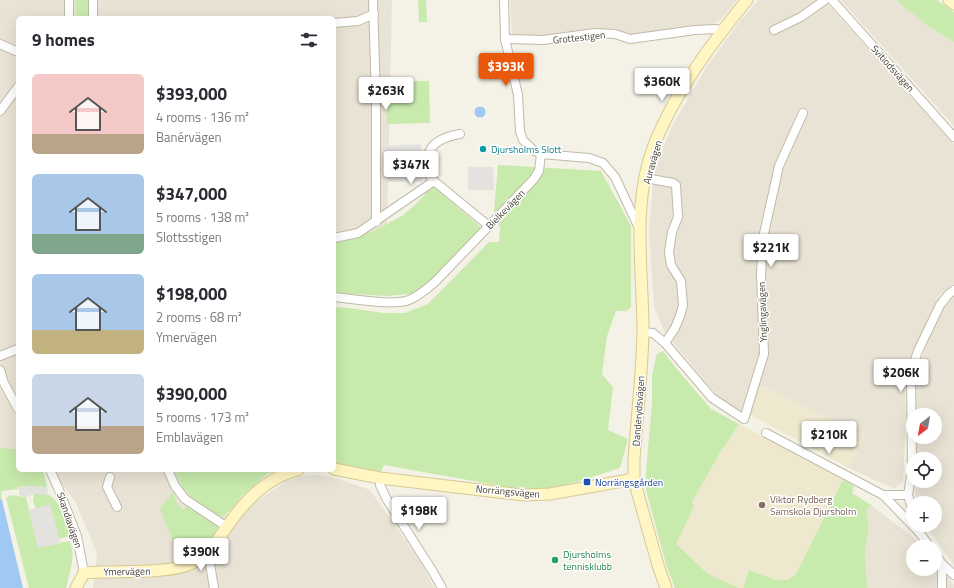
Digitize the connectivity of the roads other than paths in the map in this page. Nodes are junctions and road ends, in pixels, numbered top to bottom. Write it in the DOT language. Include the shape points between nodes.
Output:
graph roads {
  1 [pos="70,0"];
  2 [pos="93,0"];
  3 [pos="373,0"];
  4 [pos="504,0"];
  5 [pos="747,0"];
  6 [pos="826,0"];
  7 [pos="832,0"];
  8 [pos="949,0"];
  9 [pos="954,4"];
  10 [pos="374,14"];
  11 [pos="69,16"];
  12 [pos="93,16"];
  13 [pos="336,23"];
  14 [pos="723,30"];
  15 [pos="774,30"];
  16 [pos="505,39"];
  17 [pos="0,44"];
  18 [pos="16,51"];
  19 [pos="16,90"];
  20 [pos="0,111"];
  21 [pos="803,113"];
  22 [pos="460,134"];
  23 [pos="954,137"];
  24 [pos="541,154"];
  25 [pos="645,178"];
  26 [pos="434,182"];
  27 [pos="376,222"];
  28 [pos="489,226"];
  29 [pos="640,230"];
  30 [pos="336,238"];
  31 [pos="954,290"];
  32 [pos="336,297"];
  33 [pos="642,332"];
  34 [pos="665,343"];
  35 [pos="16,350"];
  36 [pos="0,356"];
  37 [pos="0,370"];
  38 [pos="2,383"];
  39 [pos="16,406"];
  40 [pos="766,433"];
  41 [pos="336,469"];
  42 [pos="51,472"];
  43 [pos="169,472"];
  44 [pos="289,472"];
  45 [pos="110,477"];
  46 [pos="380,478"];
  47 [pos="634,479"];
  48 [pos="883,495"];
  49 [pos="908,495"];
  50 [pos="117,507"];
  51 [pos="906,517"];
  52 [pos="227,527"];
  53 [pos="208,552"];
  54 [pos="942,564"];
  55 [pos="84,573"];
  56 [pos="954,575"];
  57 [pos="942,576"];
  58 [pos="76,588"];
  59 [pos="214,588"];
  60 [pos="442,588"];
  61 [pos="666,588"];
  62 [pos="942,588"];
  1 -- 11 [label="street"];
  2 -- 12 [label="street"];
  3 -- 10 [label="street"];
  4 -- 16 [label="street"];
  5 -- 14 [label="street, Auravägen"];
  6 -- 15 [label="street" via="801,17"];
  7 -- 23 [label="street, Svitiodsvägen"];
  8 -- 9 [label="street"];
  10 -- 13 [label="street" via="358,21"];
  10 -- 27 [label="street"];
  14 -- 16 [label="street, Grottestigen" via="695,30 630,39 614,34 594,33 543,40"];
  14 -- 25 [label="street, Auravägen" via="674,104 654,146"];
  16 -- 24 [label="street" via="518,95 522,140"];
  17 -- 18 [label="street"];
  19 -- 20 [label="street"];
  21 -- 34 [label="street, Ynglingavägen" via="779,166 763,238 761,274 764,354 744,419 712,398"];
  22 -- 26 [label="street" via="441,140 428,154 427,172"];
  24 -- 28 [label="street, Bielkevägen" via="539,171 533,180"];
  24 -- 29 [label="street" via="589,158 603,163 615,177"];
  25 -- 29 [label="street, Auravägen"];
  25 -- 34 [label="street" via="676,185 678,217 672,232 669,252 671,265 681,281 683,305 675,328"];
  26 -- 27 [label="street"];
  26 -- 28 [label="street"];
  27 -- 30 [label="street" via="358,233"];
  28 -- 32 [label="street, Bielkevägen" via="435,282 408,301 384,302"];
  29 -- 33 [label="street, Danderydsvägen"];
  31 -- 49 [label="street" via="940,305 911,372 912,469"];
  33 -- 34 [label="street" via="653,333"];
  33 -- 47 [label="street, Danderydsvägen"];
  35 -- 36 [label="street"];
  37 -- 38 [label="street"];
  38 -- 39 [label="street"];
  40 -- 48 [label="street"];
  41 -- 46 [label="street"];
  42 -- 55 [label="street, Skandiavägen" via="77,536"];
  43 -- 52 [label="street" via="175,486 186,499"];
  44 -- 52 [label="street, Ymervägen" via="266,484"];
  45 -- 50 [label="street" via="108,488"];
  46 -- 47 [label="street, Norrängsvägen" via="523,495 550,494"];
  46 -- 60 [label="street" via="380,486 386,498"];
  47 -- 61 [label="street, Danderydsvägen"];
  48 -- 49 [label="street"];
  48 -- 51 [label="street"];
  52 -- 53 [label="street, Ymervägen"];
  53 -- 55 [label="street, Ymervägen" via="189,564 163,570"];
  53 -- 59 [label="street"];
  54 -- 56 [label="street"];
  55 -- 58 [label="street"];
  57 -- 62 [label="street"];
}
